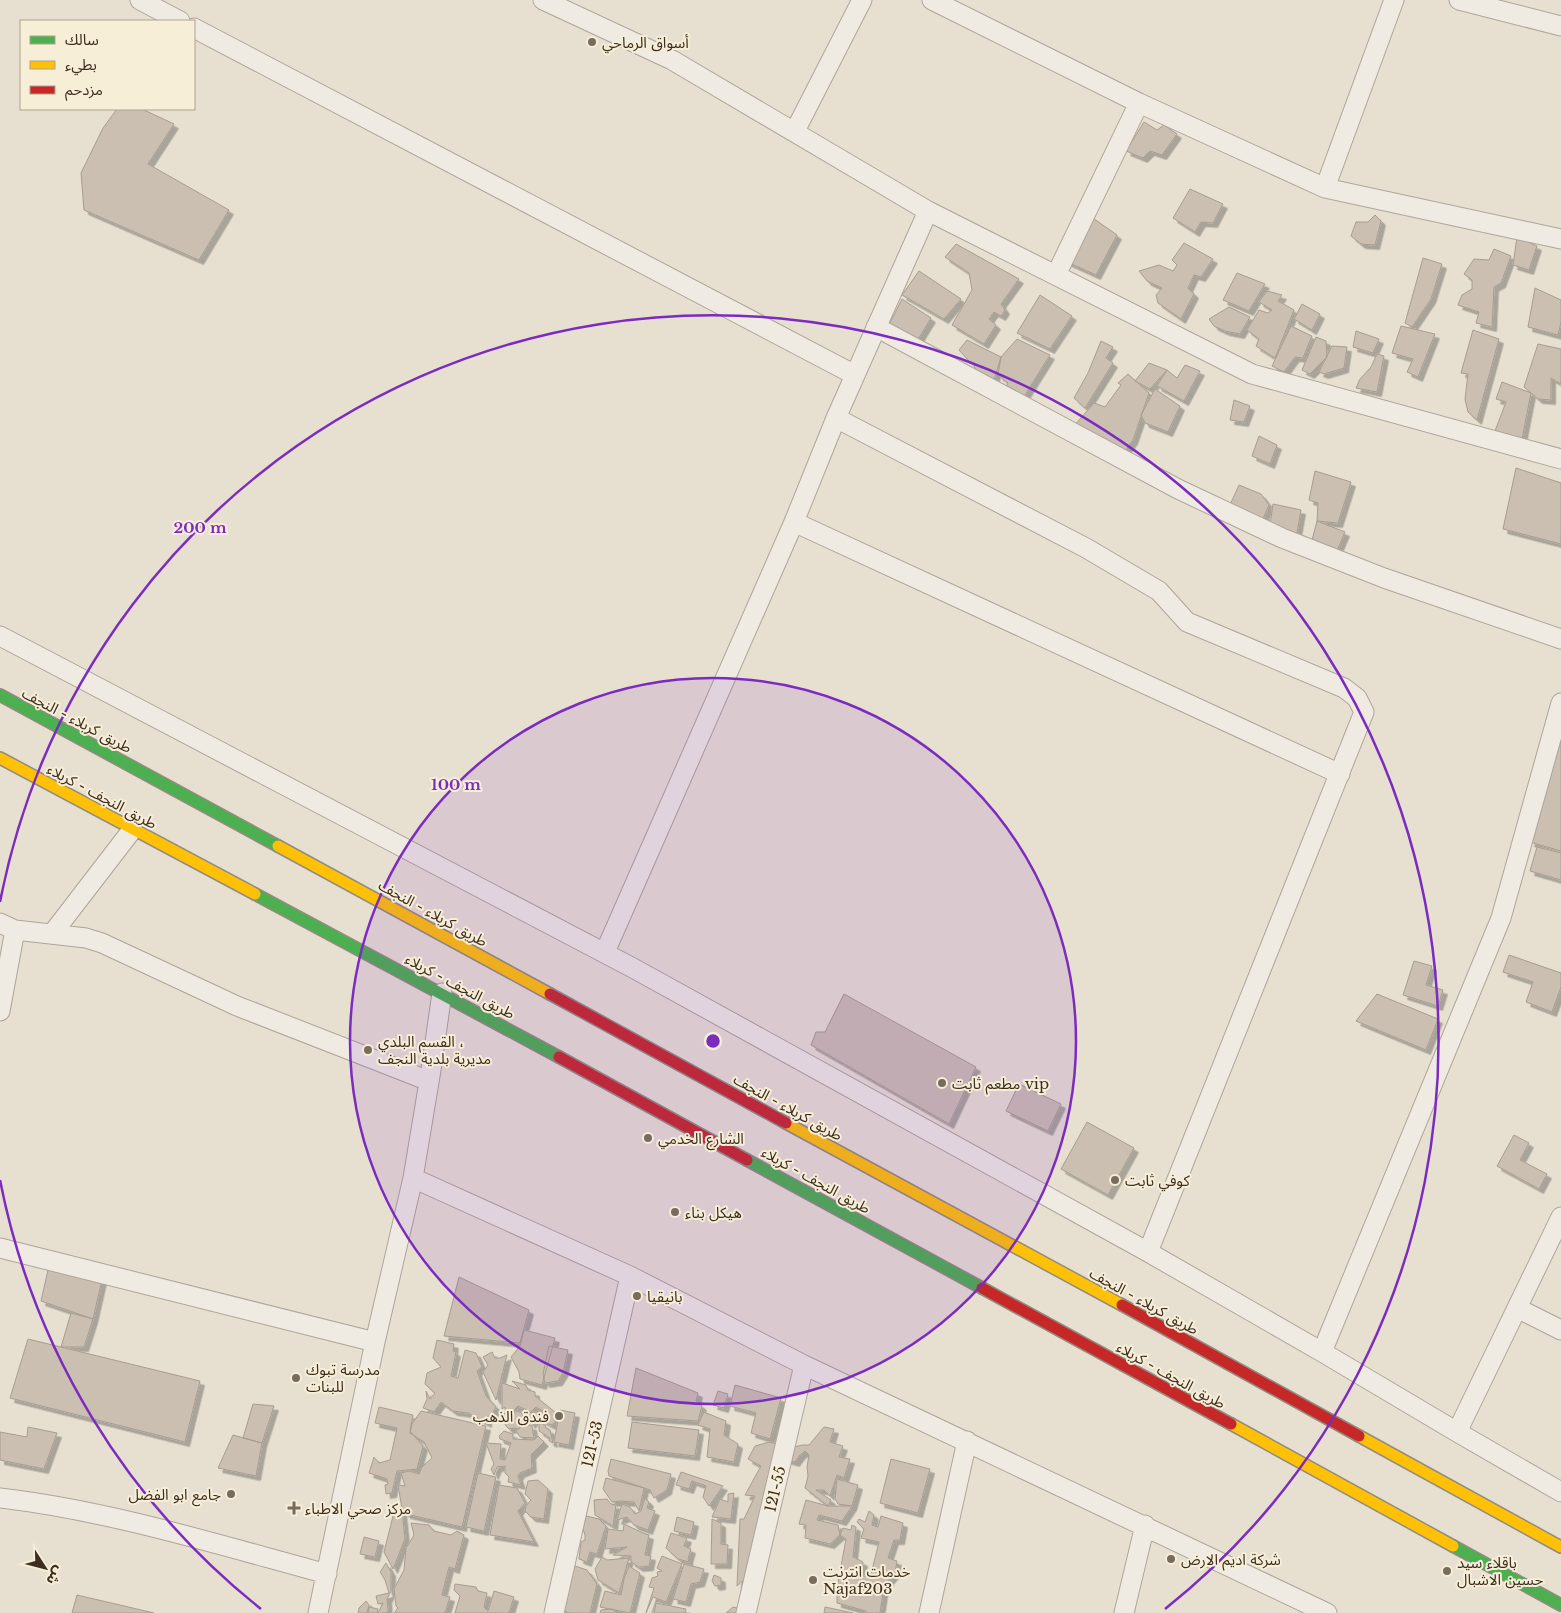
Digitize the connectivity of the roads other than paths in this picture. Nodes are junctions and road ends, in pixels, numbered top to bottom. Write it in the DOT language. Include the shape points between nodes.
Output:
graph roads {
  1 [pos="140,0"];
  2 [pos="862,0"];
  3 [pos="932,0"];
  4 [pos="1394,0"];
  5 [pos="1459,0"];
  6 [pos="548,1"];
  7 [pos="178,20"];
  8 [pos="1561,26"];
  9 [pos="195,29"];
  10 [pos="1139,103"];
  11 [pos="795,131"];
  12 [pos="1325,188"];
  13 [pos="928,211"];
  14 [pos="1561,239"];
  15 [pos="1056,275"];
  16 [pos="876,327"];
  17 [pos="855,375"];
  18 [pos="836,418"];
  19 [pos="1561,458"];
  20 [pos="794,522"];
  21 [pos="0,636"];
  22 [pos="1561,639"];
  23 [pos="0,695"];
  24 [pos="1561,703"];
  25 [pos="0,758"];
  26 [pos="1340,774"];
  27 [pos="132,830"];
  28 [pos="8,927"];
  29 [pos="52,934"];
  30 [pos="605,952"];
  31 [pos="442,993"];
  32 [pos="0,1011"];
  33 [pos="429,1081"];
  34 [pos="413,1178"];
  35 [pos="1560,1220"];
  36 [pos="0,1248"];
  37 [pos="1148,1252"];
  38 [pos="630,1276"];
  39 [pos="1517,1308"];
  40 [pos="1561,1330"];
  41 [pos="374,1342"];
  42 [pos="1322,1352"];
  43 [pos="804,1365"];
  44 [pos="1456,1432"];
  45 [pos="966,1441"];
  46 [pos="1561,1492"];
  47 [pos="0,1498"];
  48 [pos="1145,1525"];
  49 [pos="1561,1547"];
  50 [pos="326,1574"];
  51 [pos="1561,1605"];
  52 [pos="318,1613"];
  53 [pos="554,1613"];
  54 [pos="746,1613"];
  55 [pos="929,1613"];
  56 [pos="1124,1613"];
  57 [pos="1326,1613"];
  1 -- 7 [label="street"];
  2 -- 11 [label="street"];
  3 -- 10 [label="street"];
  4 -- 12 [label="street"];
  5 -- 8 [label="street"];
  6 -- 11 [label="street" via="672,60"];
  9 -- 17 [label="street"];
  10 -- 12 [label="street"];
  10 -- 15 [label="street"];
  11 -- 13 [label="street"];
  12 -- 14 [label="street"];
  13 -- 15 [label="street"];
  13 -- 16 [label="street"];
  15 -- 19 [label="street" via="1252,374"];
  16 -- 17 [label="street"];
  16 -- 22 [label="street" via="1178,489 1282,538 1384,578"];
  17 -- 18 [label="street"];
  18 -- 20 [label="street"];
  18 -- 26 [label="street" via="1086,548 1159,591 1187,622 1344,688 1357,698 1364,712"];
  20 -- 26 [label="street"];
  20 -- 30 [label="street"];
  21 -- 30 [label="street"];
  23 -- 49 [label="highway, طريق کربلاء - النجف"];
  24 -- 42 [label="street" via="1501,918"];
  25 -- 27 [label="highway, طريق النجف - کربلاء"];
  26 -- 37 [label="street"];
  27 -- 29 [label="street"];
  27 -- 31 [label="highway, طريق النجف - کربلاء"];
  28 -- 29 [label="street"];
  28 -- 32 [label="street"];
  29 -- 33 [label="street" via="102,943 236,1006"];
  30 -- 37 [label="street"];
  31 -- 33 [label="street"];
  31 -- 51 [label="highway, طريق النجف - کربلاء"];
  33 -- 34 [label="street"];
  34 -- 38 [label="street"];
  34 -- 41 [label="street"];
  35 -- 39 [label="street"];
  36 -- 41 [label="street"];
  37 -- 42 [label="street"];
  38 -- 43 [label="street"];
  38 -- 53 [label="street, 121-53"];
  39 -- 40 [label="street"];
  39 -- 44 [label="street"];
  41 -- 50 [label="street"];
  42 -- 44 [label="street"];
  43 -- 45 [label="street"];
  43 -- 54 [label="street, 121-55"];
  44 -- 46 [label="street"];
  45 -- 48 [label="street"];
  45 -- 55 [label="street"];
  47 -- 50 [label="street" via="104,1515"];
  48 -- 56 [label="street"];
  48 -- 57 [label="street"];
  50 -- 52 [label="street"];
}
